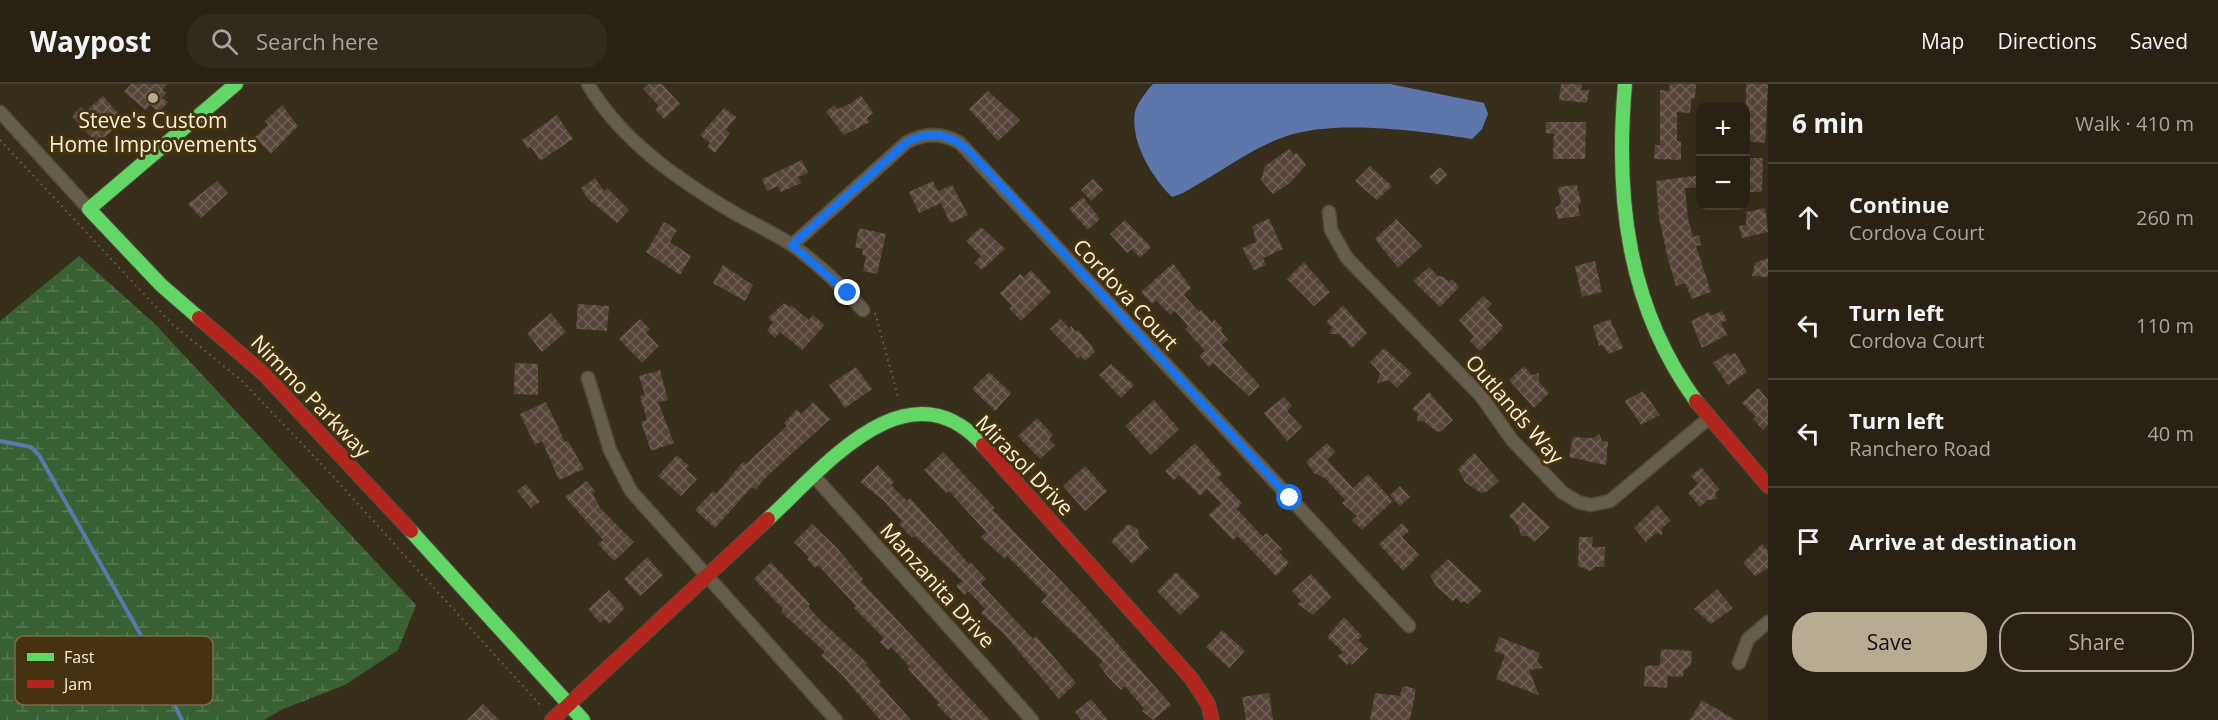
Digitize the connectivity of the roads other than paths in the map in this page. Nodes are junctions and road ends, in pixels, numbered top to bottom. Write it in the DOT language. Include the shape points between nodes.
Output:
graph roads {
  1 [pos="588,84"];
  2 [pos="1625,84"];
  3 [pos="227,87"];
  4 [pos="0,112"];
  5 [pos="89,209"];
  6 [pos="1329,212"];
  7 [pos="792,245"];
  8 [pos="863,310"];
  9 [pos="588,378"];
  10 [pos="1709,418"];
  11 [pos="814,477"];
  12 [pos="1768,486"];
  13 [pos="707,576"];
  14 [pos="1768,622"];
  15 [pos="1409,626"];
  16 [pos="1739,663"];
  17 [pos="569,705"];
  18 [pos="549,716"];
  19 [pos="583,720"];
  20 [pos="836,720"];
  21 [pos="1032,720"];
  22 [pos="1212,720"];
  1 -- 7 [label="street" via="627,134 657,160 696,189"];
  2 -- 10 [label="street" via="1621,184 1634,262 1671,361"];
  3 -- 5 [label="street"];
  4 -- 5 [label="street, Nimmo Parkway"];
  5 -- 17 [label="street, Nimmo Parkway" via="161,285 238,350 305,416"];
  6 -- 10 [label="street, Outlands Way" via="1331,230 1347,258 1480,396 1512,440 1562,492 1578,502 1591,505 1610,501"];
  7 -- 8 [label="street"];
  7 -- 15 [label="street, Cordova Court" via="907,142 929,134 960,143"];
  9 -- 13 [label="street" via="623,479"];
  10 -- 12 [label="street"];
  11 -- 13 [label="street, Mirasol Drive"];
  11 -- 21 [label="street, Manzanita Drive"];
  11 -- 22 [label="street, Mirasol Drive" via="856,437 885,419 914,414 957,424 980,442 1191,678 1208,704"];
  13 -- 17 [label="street, Mirasol Drive"];
  13 -- 20 [label="street"];
  14 -- 16 [label="street" via="1748,639"];
  17 -- 18 [label="street, Mirasol Drive"];
  17 -- 19 [label="street, Nimmo Parkway"];
}
